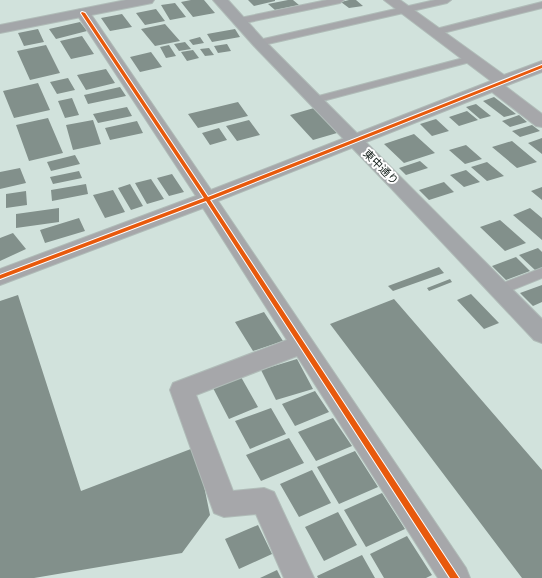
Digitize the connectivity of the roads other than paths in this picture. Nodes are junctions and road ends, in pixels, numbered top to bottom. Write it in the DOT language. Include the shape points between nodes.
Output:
graph roads {
  1 [pos="147,0"];
  2 [pos="220,0"];
  3 [pos="340,0"];
  4 [pos="391,0"];
  5 [pos="447,0"];
  6 [pos="542,5"];
  7 [pos="404,10"];
  8 [pos="83,13"];
  9 [pos="240,21"];
  10 [pos="0,30"];
  11 [pos="435,32"];
  12 [pos="259,42"];
  13 [pos="471,59"];
  14 [pos="542,66"];
  15 [pos="497,83"];
  16 [pos="315,100"];
  17 [pos="542,122"];
  18 [pos="354,140"];
  19 [pos="207,199"];
  20 [pos="542,273"];
  21 [pos="0,277"];
  22 [pos="500,290"];
  23 [pos="542,334"];
  24 [pos="302,344"];
  25 [pos="298,578"];
  26 [pos="455,578"];
  1 -- 8 [label="street"];
  2 -- 9 [label="street, 東中通り"];
  3 -- 9 [label="lane"];
  4 -- 7 [label="street"];
  5 -- 7 [label="lane"];
  6 -- 11 [label="lane"];
  7 -- 11 [label="street"];
  7 -- 12 [label="lane"];
  8 -- 10 [label="street"];
  8 -- 19 [label="street"];
  9 -- 12 [label="street, 東中通り"];
  11 -- 13 [label="street"];
  12 -- 16 [label="street, 東中通り"];
  13 -- 15 [label="street"];
  13 -- 16 [label="lane"];
  14 -- 15 [label="street"];
  15 -- 17 [label="street"];
  15 -- 18 [label="street"];
  16 -- 18 [label="street, 東中通り"];
  18 -- 19 [label="street"];
  18 -- 22 [label="street, 東中通り"];
  19 -- 21 [label="street"];
  19 -- 24 [label="street"];
  20 -- 22 [label="lane"];
  22 -- 23 [label="street, 東中通り"];
  24 -- 25 [label="street" via="182,390 224,504 264,502"];
  24 -- 26 [label="street"];
}
